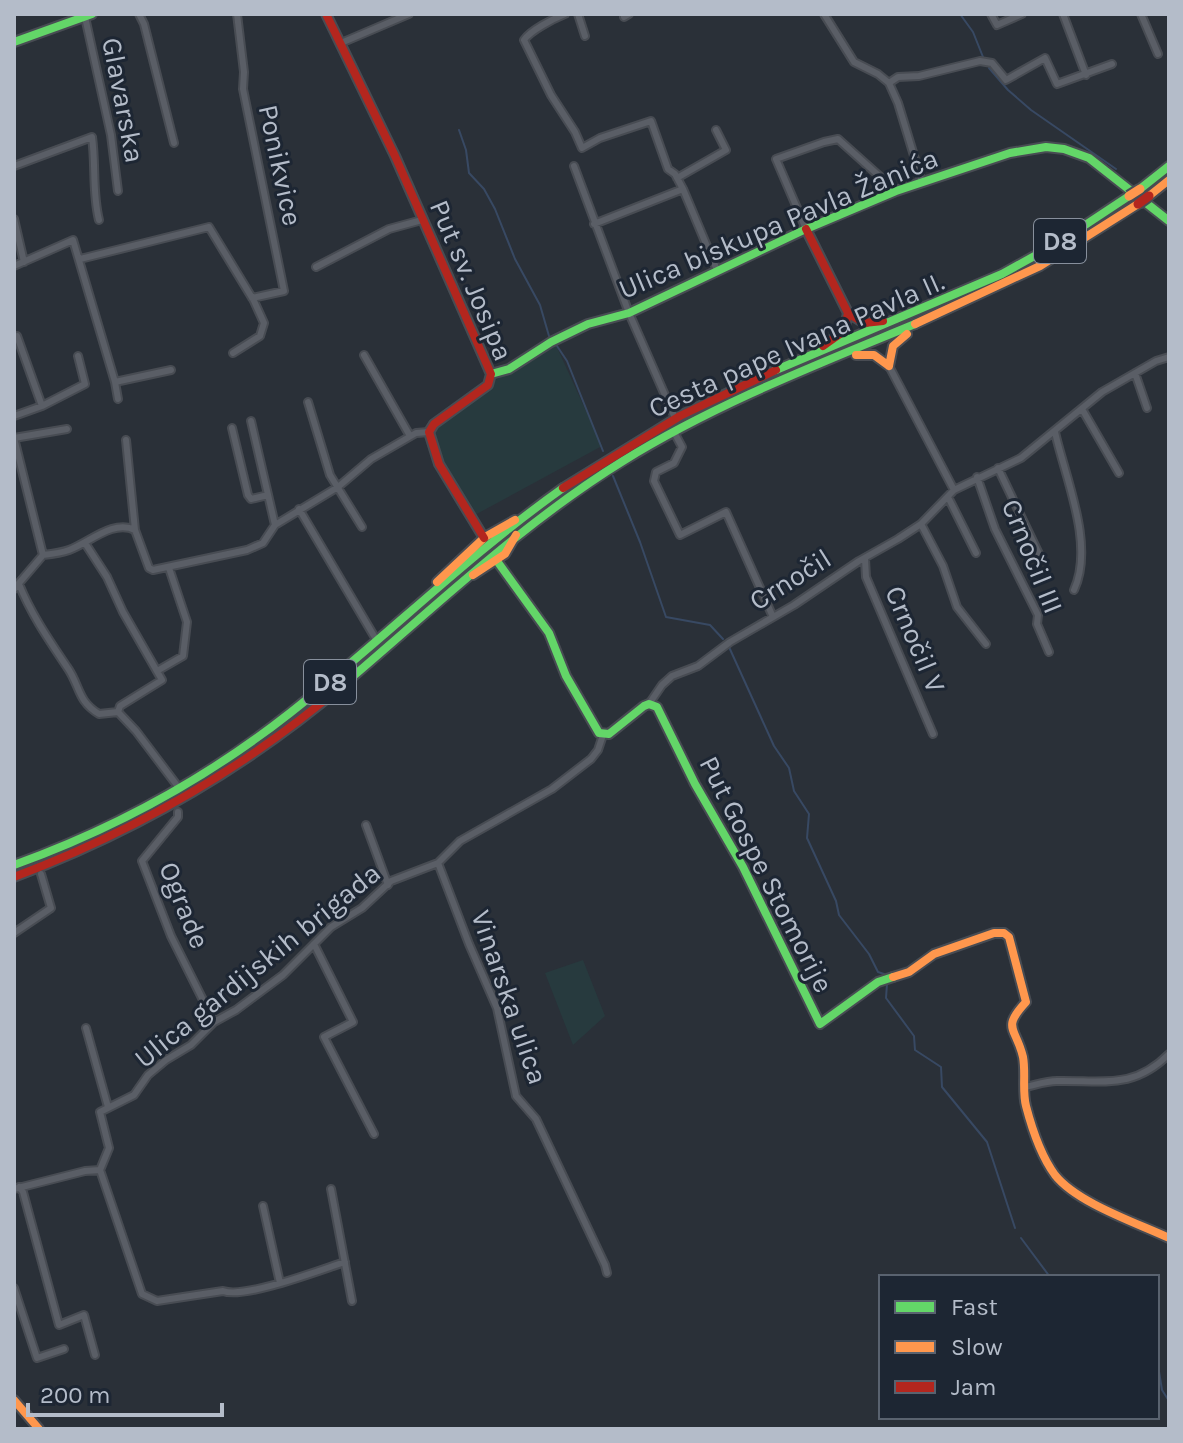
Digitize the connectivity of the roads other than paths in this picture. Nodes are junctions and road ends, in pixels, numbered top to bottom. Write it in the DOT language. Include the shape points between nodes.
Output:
graph roads {
  1 [pos="139,14"];
  2 [pos="237,14"];
  3 [pos="326,14"];
  4 [pos="409,14"];
  5 [pos="565,14"];
  6 [pos="578,14"];
  7 [pos="991,14"];
  8 [pos="1022,14"];
  9 [pos="1063,14"];
  10 [pos="1141,14"];
  11 [pos="827,15"];
  12 [pos="89,16"];
  13 [pos="585,36"];
  14 [pos="14,42"];
  15 [pos="341,43"];
  16 [pos="1158,54"];
  17 [pos="1112,64"];
  18 [pos="1086,75"];
  19 [pos="889,83"];
  20 [pos="716,130"];
  21 [pos="174,143"];
  22 [pos="14,166"];
  23 [pos="574,166"];
  24 [pos="1169,166"];
  25 [pos="677,178"];
  26 [pos="1169,180"];
  27 [pos="922,182"];
  28 [pos="683,189"];
  29 [pos="118,191"];
  30 [pos="896,191"];
  31 [pos="1129,192"];
  32 [pos="14,219"];
  33 [pos="99,220"];
  34 [pos="422,220"];
  35 [pos="1169,221"];
  36 [pos="594,224"];
  37 [pos="806,229"];
  38 [pos="80,259"];
  39 [pos="24,262"];
  40 [pos="14,266"];
  41 [pos="316,267"];
  42 [pos="717,270"];
  43 [pos="252,298"];
  44 [pos="629,313"];
  45 [pos="848,313"];
  46 [pos="911,315"];
  47 [pos="925,320"];
  48 [pos="17,336"];
  49 [pos="233,353"];
  50 [pos="817,354"];
  51 [pos="364,355"];
  52 [pos="78,356"];
  53 [pos="1169,357"];
  54 [pos="833,358"];
  55 [pos="889,366"];
  56 [pos="171,370"];
  57 [pos="1135,373"];
  58 [pos="491,374"];
  59 [pos="115,382"];
  60 [pos="118,399"];
  61 [pos="308,402"];
  62 [pos="42,406"];
  63 [pos="1147,408"];
  64 [pos="1082,409"];
  65 [pos="14,416"];
  66 [pos="675,418"];
  67 [pos="251,421"];
  68 [pos="232,428"];
  69 [pos="67,429"];
  70 [pos="429,432"];
  71 [pos="674,432"];
  72 [pos="1055,432"];
  73 [pos="410,436"];
  74 [pos="14,438"];
  75 [pos="126,440"];
  76 [pos="998,468"];
  77 [pos="1119,473"];
  78 [pos="977,477"];
  79 [pos="338,487"];
  80 [pos="954,490"];
  81 [pos="268,495"];
  82 [pos="948,497"];
  83 [pos="299,509"];
  84 [pos="519,520"];
  85 [pos="921,524"];
  86 [pos="275,525"];
  87 [pos="362,527"];
  88 [pos="135,530"];
  89 [pos="516,535"];
  90 [pos="484,538"];
  91 [pos="85,543"];
  92 [pos="976,553"];
  93 [pos="1039,554"];
  94 [pos="43,555"];
  95 [pos="865,559"];
  96 [pos="497,561"];
  97 [pos="169,568"];
  98 [pos="466,576"];
  99 [pos="16,586"];
  100 [pos="1074,590"];
  101 [pos="429,596"];
  102 [pos="773,617"];
  103 [pos="377,641"];
  104 [pos="986,644"];
  105 [pos="1049,652"];
  106 [pos="157,671"];
  107 [pos="649,704"];
  108 [pos="118,712"];
  109 [pos="933,734"];
  110 [pos="603,735"];
  111 [pos="176,784"];
  112 [pos="178,812"];
  113 [pos="366,825"];
  114 [pos="438,863"];
  115 [pos="14,865"];
  116 [pos="41,874"];
  117 [pos="14,877"];
  118 [pos="388,885"];
  119 [pos="14,933"];
  120 [pos="314,944"];
  121 [pos="214,1022"];
  122 [pos="86,1028"];
  123 [pos="1169,1054"];
  124 [pos="1025,1087"];
  125 [pos="108,1107"];
  126 [pos="374,1134"];
  127 [pos="100,1170"];
  128 [pos="16,1188"];
  129 [pos="331,1189"];
  130 [pos="263,1206"];
  131 [pos="1169,1238"];
  132 [pos="345,1262"];
  133 [pos="607,1273"];
  134 [pos="280,1283"];
  135 [pos="14,1288"];
  136 [pos="352,1301"];
  137 [pos="64,1349"];
  138 [pos="95,1355"];
  139 [pos="14,1400"];
  140 [pos="39,1429"];
  1 -- 21 [label="street"];
  2 -- 43 [label="street, Ponikvice" via="243,89 284,291"];
  3 -- 15 [label="main road, Put sv. Josipa"];
  4 -- 15 [label="street"];
  5 -- 25 [label="street" via="524,40 582,148 651,121 668,169"];
  6 -- 13 [label="street"];
  7 -- 8 [label="street" via="997,25"];
  9 -- 18 [label="street"];
  10 -- 16 [label="street"];
  11 -- 19 [label="street" via="854,62"];
  12 -- 14 [label="main road"];
  12 -- 29 [label="street, Glavarska"];
  15 -- 34 [label="main road, Put sv. Josipa"];
  17 -- 18 [label="street"];
  18 -- 19 [label="street" via="1057,84 1045,58 1006,80 992,63 980,61"];
  19 -- 27 [label="street"];
  20 -- 25 [label="street" via="726,150"];
  22 -- 33 [label="street" via="92,137"];
  23 -- 36 [label="street"];
  24 -- 31 [label="main road, Cesta pape Ivana Pavla II. / D8, bridge"];
  25 -- 28 [label="street"];
  26 -- 47 [label="main road, Cesta pape Ivana Pavla II. / D8, bridge" via="1027,272"];
  27 -- 30 [label="main road, Ulica biskupa Pavla Žanića"];
  27 -- 31 [label="main road, Ulica biskupa Pavla Žanića" via="1010,153 1046,147 1089,158"];
  28 -- 36 [label="street"];
  28 -- 42 [label="street"];
  30 -- 37 [label="main road, Ulica biskupa Pavla Žanića"];
  30 -- 37 [label="street" via="838,139 776,159"];
  31 -- 35 [label="main road, Ulica biskupa Pavla Žanića"];
  31 -- 46 [label="main road, Cesta pape Ivana Pavla II. / D8" via="1049,248"];
  32 -- 39 [label="street"];
  34 -- 41 [label="street" via="389,229"];
  34 -- 58 [label="main road, Put sv. Josipa"];
  36 -- 44 [label="street"];
  37 -- 42 [label="main road, Ulica biskupa Pavla Žanića"];
  37 -- 45 [label="main road"];
  38 -- 39 [label="street" via="73,240"];
  38 -- 43 [label="street" via="209,227"];
  38 -- 59 [label="street"];
  39 -- 40 [label="street"];
  42 -- 44 [label="main road, Ulica biskupa Pavla Žanića"];
  43 -- 49 [label="street" via="264,323 260,336"];
  44 -- 58 [label="main road, Ulica biskupa Pavla Žanića" via="588,324"];
  44 -- 66 [label="street"];
  45 -- 46 [label="main road" via="870,324"];
  45 -- 50 [label="main road" via="844,331"];
  46 -- 50 [label="main road, Cesta pape Ivana Pavla II. / D8"];
  47 -- 54 [label="main road, Cesta pape Ivana Pavla II. / D8"];
  47 -- 55 [label="main road" via="897,339"];
  48 -- 62 [label="street"];
  50 -- 66 [label="main road, Cesta pape Ivana Pavla II. / D8"];
  51 -- 73 [label="street"];
  52 -- 62 [label="street" via="85,384"];
  53 -- 57 [label="street, Crnočil"];
  54 -- 55 [label="main road" via="864,352"];
  54 -- 71 [label="main road, Cesta pape Ivana Pavla II. / D8"];
  55 -- 80 [label="street"];
  56 -- 59 [label="street"];
  57 -- 63 [label="street"];
  57 -- 64 [label="street, Crnočil"];
  58 -- 70 [label="main road, Put sv. Josipa" via="488,385"];
  59 -- 60 [label="street"];
  61 -- 79 [label="street"];
  62 -- 65 [label="street"];
  64 -- 72 [label="street, Crnočil"];
  64 -- 77 [label="street"];
  66 -- 84 [label="main road, Cesta pape Ivana Pavla II. / D8"];
  67 -- 81 [label="street"];
  68 -- 81 [label="street" via="248,495"];
  69 -- 74 [label="street"];
  70 -- 73 [label="street"];
  70 -- 90 [label="main road" via="439,464"];
  71 -- 89 [label="main road, Cesta pape Ivana Pavla II. / D8"];
  71 -- 102 [label="street" via="682,447 674,463 656,472 654,481 680,535 726,512"];
  72 -- 76 [label="street, Crnočil"];
  72 -- 100 [label="street" via="1080,539 1081,576"];
  73 -- 79 [label="street"];
  74 -- 94 [label="street"];
  75 -- 88 [label="street"];
  76 -- 78 [label="street, Crnočil"];
  76 -- 93 [label="street"];
  78 -- 80 [label="street, Crnočil"];
  78 -- 105 [label="street, Crnočil III"];
  79 -- 83 [label="street"];
  79 -- 87 [label="street"];
  80 -- 82 [label="street, Crnočil"];
  81 -- 86 [label="street"];
  82 -- 85 [label="street, Crnočil"];
  82 -- 92 [label="street"];
  83 -- 86 [label="street"];
  83 -- 103 [label="street"];
  84 -- 90 [label="main road"];
  84 -- 101 [label="main road, Cesta pape Ivana Pavla II. / D8"];
  85 -- 95 [label="street, Crnočil"];
  85 -- 104 [label="street" via="957,607"];
  86 -- 97 [label="street" via="263,543 247,550"];
  88 -- 91 [label="street" via="111,529"];
  88 -- 97 [label="street" via="149,568"];
  89 -- 96 [label="main road" via="513,546"];
  89 -- 98 [label="main road, Cesta pape Ivana Pavla II. / D8"];
  90 -- 101 [label="main road" via="440,578"];
  91 -- 94 [label="street"];
  91 -- 106 [label="street"];
  94 -- 99 [label="street"];
  95 -- 102 [label="street, Crnočil"];
  95 -- 109 [label="street, Crnočil V" via="866,577"];
  96 -- 98 [label="main road"];
  96 -- 110 [label="main road" via="549,633 566,676"];
  97 -- 106 [label="street" via="186,633 183,656"];
  98 -- 117 [label="main road, Cesta pape Ivana Pavla II. / D8" via="317,706 207,787 102,842"];
  99 -- 108 [label="street" via="69,669 80,696 99,714"];
  101 -- 103 [label="main road, Cesta pape Ivana Pavla II. / D8"];
  102 -- 107 [label="street, Crnočil" via="698,666 672,676"];
  103 -- 115 [label="main road, Cesta pape Ivana Pavla II. / D8" via="206,774 113,826"];
  106 -- 108 [label="street" via="162,680"];
  107 -- 110 [label="main road"];
  107 -- 124 [label="main road, Put Gospe Stomorije" via="663,716 820,1024 878,982 909,972 934,954 1004,933 1012,943 1026,1002 1011,1024 1023,1058"];
  108 -- 111 [label="street"];
  110 -- 114 [label="street, Ulica gardijskih brigada" via="591,759 552,789 460,841"];
  112 -- 121 [label="street, Ograde" via="142,861 171,936"];
  113 -- 118 [label="street"];
  114 -- 118 [label="street, Ulica gardijskih brigada"];
  114 -- 133 [label="street, Vinarska ulica" via="495,1000 516,1096 536,1119"];
  116 -- 119 [label="street" via="51,908"];
  118 -- 120 [label="street, Ulica gardijskih brigada"];
  120 -- 121 [label="street, Ulica gardijskih brigada" via="283,975"];
  120 -- 126 [label="street" via="353,1022 324,1037"];
  121 -- 125 [label="street, Ulica gardijskih brigada" via="148,1075 134,1095"];
  122 -- 125 [label="street"];
  123 -- 124 [label="street" via="1154,1069 1130,1080 1053,1081"];
  124 -- 131 [label="main road, Put Gospe Stomorije" via="1027,1114 1056,1176 1082,1197"];
  125 -- 127 [label="street" via="100,1112 109,1148"];
  127 -- 128 [label="street"];
  127 -- 134 [label="street" via="142,1294 157,1301 223,1291 231,1295"];
  128 -- 138 [label="street" via="23,1192 59,1325 84,1315"];
  129 -- 132 [label="street"];
  130 -- 134 [label="street"];
  132 -- 134 [label="street"];
  132 -- 136 [label="street"];
  135 -- 137 [label="street" via="37,1358"];
  139 -- 140 [label="main road"];
}
